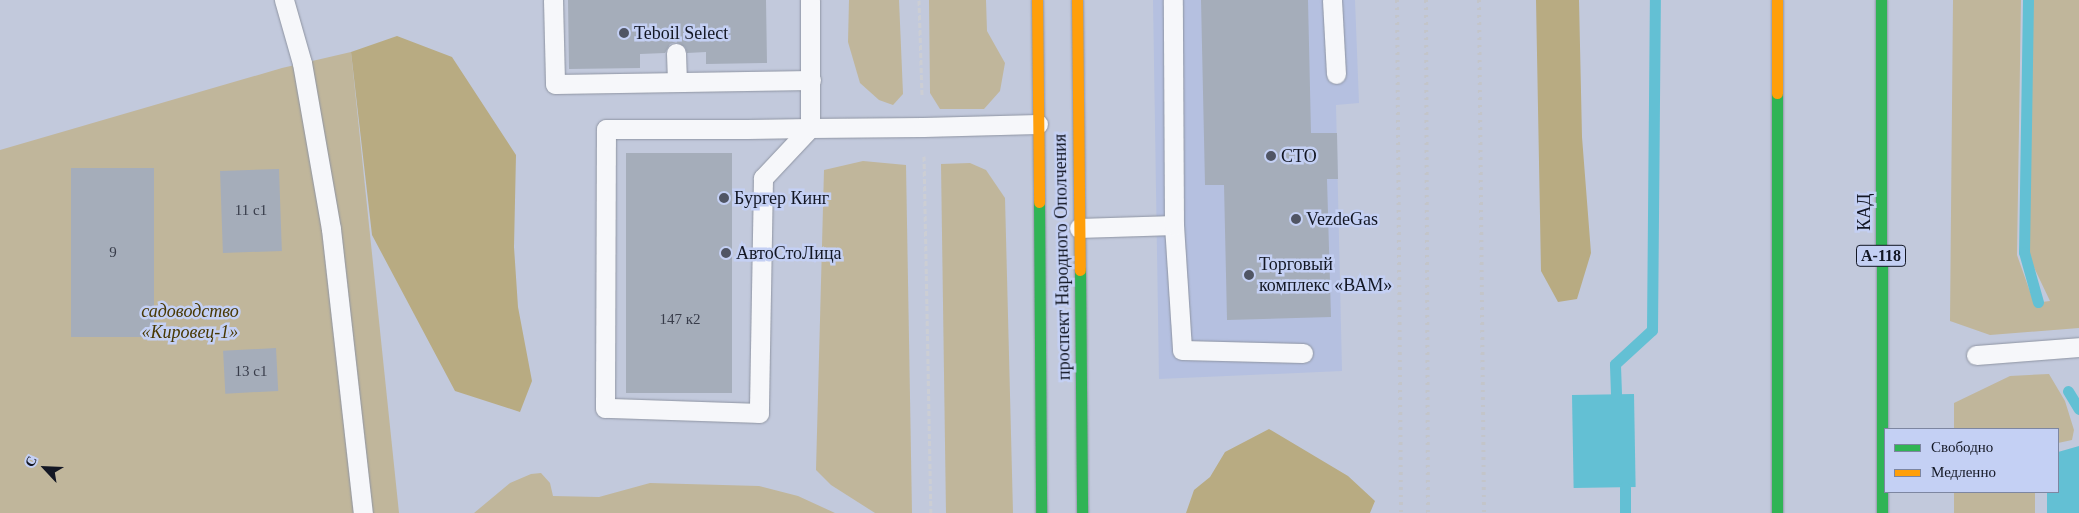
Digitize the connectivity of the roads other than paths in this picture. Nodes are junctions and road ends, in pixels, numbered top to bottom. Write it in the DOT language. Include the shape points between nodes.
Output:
graph roads {
  1 [pos="284,0"];
  2 [pos="553,0"];
  3 [pos="810,0"];
  4 [pos="1037,0"];
  5 [pos="1077,0"];
  6 [pos="1173,0"];
  7 [pos="1332,0"];
  8 [pos="1778,0"];
  9 [pos="1880,0"];
  10 [pos="676,53"];
  11 [pos="1336,74"];
  12 [pos="810,80"];
  13 [pos="677,82"];
  14 [pos="1038,124"];
  15 [pos="810,128"];
  16 [pos="1174,225"];
  17 [pos="1079,228"];
  18 [pos="2079,347"];
  19 [pos="1303,353"];
  20 [pos="1976,355"];
  21 [pos="363,513"];
  22 [pos="1041,513"];
  23 [pos="1082,513"];
  24 [pos="1777,513"];
  25 [pos="1882,513"];
  1 -- 21 [label="lane" via="302,63 331,229"];
  2 -- 13 [label="lane" via="555,84"];
  3 -- 12 [label="lane"];
  4 -- 14 [label="main road, проспект Народного Ополчения"];
  5 -- 17 [label="main road, проспект Народного Ополчения"];
  6 -- 16 [label="lane"];
  7 -- 11 [label="lane"];
  8 -- 24 [label="main road"];
  9 -- 25 [label="main road, КАД / А-118"];
  10 -- 13 [label="lane"];
  12 -- 13 [label="lane"];
  12 -- 15 [label="lane"];
  14 -- 15 [label="lane"];
  14 -- 22 [label="main road, проспект Народного Ополчения"];
  15 -- 15 [label="lane" via="763,178 758,413 605,408 606,129"];
  16 -- 17 [label="lane"];
  16 -- 19 [label="lane" via="1182,350"];
  17 -- 23 [label="main road, проспект Народного Ополчения"];
  18 -- 20 [label="lane"];
}
